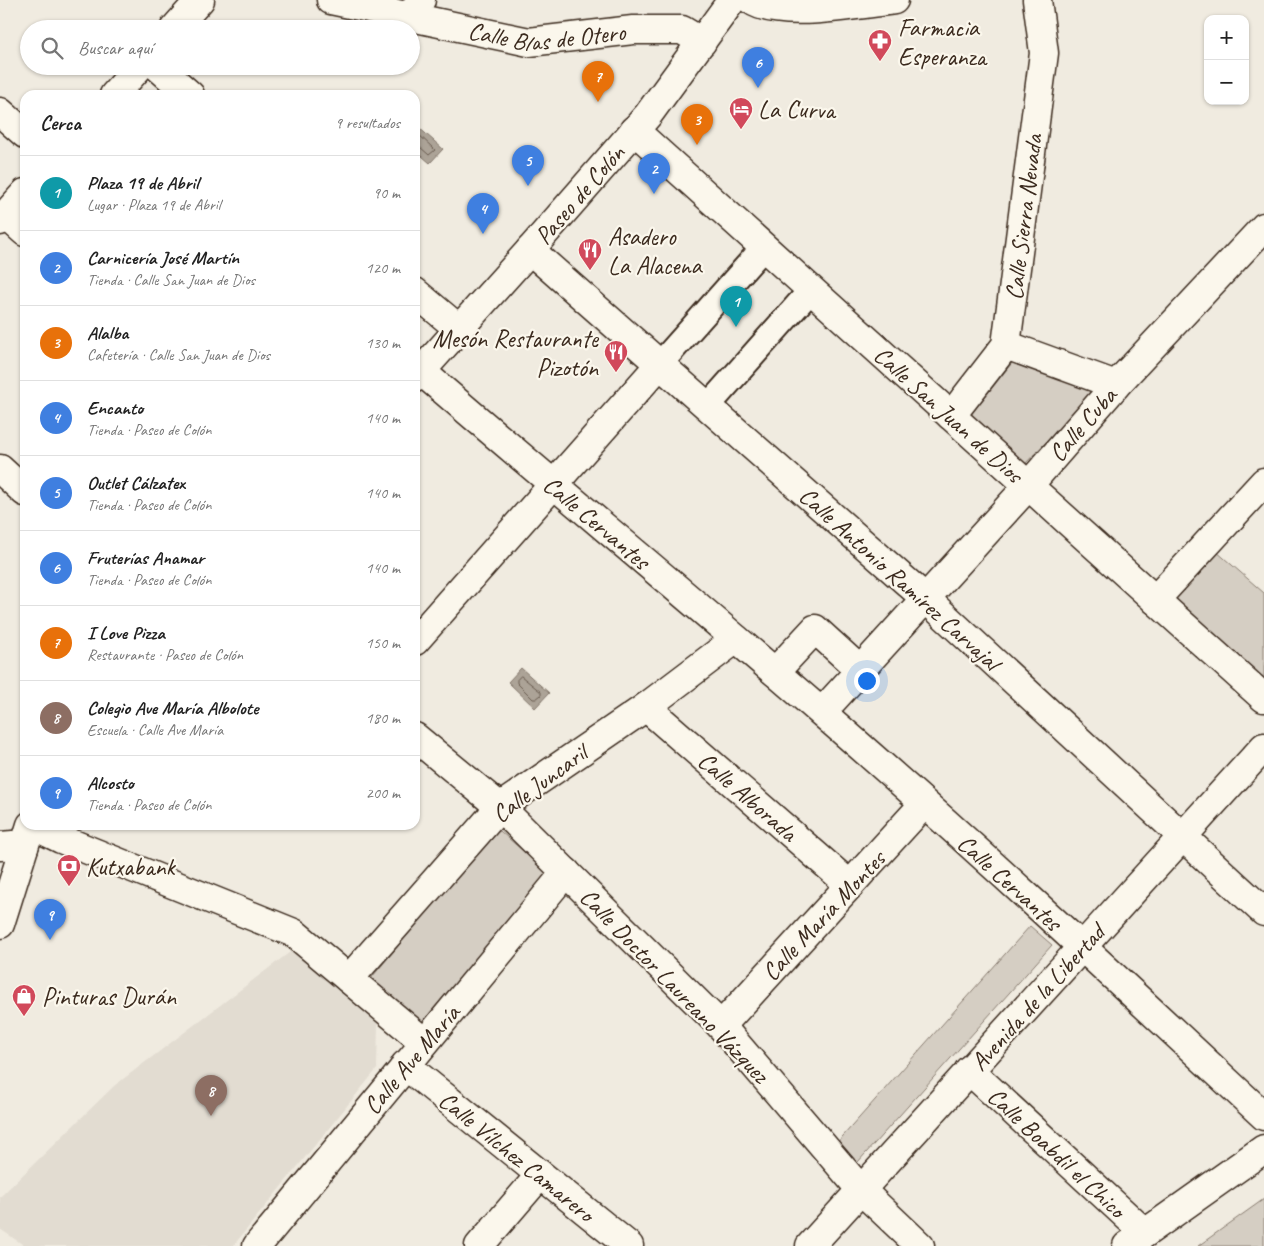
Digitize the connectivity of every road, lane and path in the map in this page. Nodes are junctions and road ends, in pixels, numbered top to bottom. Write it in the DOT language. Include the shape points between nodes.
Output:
graph roads {
  1 [pos="200,0"];
  2 [pos="331,0"];
  3 [pos="732,0"];
  4 [pos="751,0"];
  5 [pos="894,0"];
  6 [pos="1037,0"];
  7 [pos="415,9"];
  8 [pos="182,20"];
  9 [pos="702,42"];
  10 [pos="132,75"];
  11 [pos="168,75"];
  12 [pos="118,90"];
  13 [pos="184,90"];
  14 [pos="0,112"];
  15 [pos="20,130"];
  16 [pos="634,130"];
  17 [pos="20,203"];
  18 [pos="10,223"];
  19 [pos="1264,227"];
  20 [pos="764,247"];
  21 [pos="530,250"];
  22 [pos="811,290"];
  23 [pos="420,296"];
  24 [pos="459,329"];
  25 [pos="1006,345"];
  26 [pos="660,364"];
  27 [pos="420,372"];
  28 [pos="420,376"];
  29 [pos="1116,385"];
  30 [pos="707,406"];
  31 [pos="951,416"];
  32 [pos="0,469"];
  33 [pos="1264,482"];
  34 [pos="553,485"];
  35 [pos="1028,486"];
  36 [pos="20,487"];
  37 [pos="925,598"];
  38 [pos="1155,600"];
  39 [pos="420,635"];
  40 [pos="736,639"];
  41 [pos="860,670"];
  42 [pos="774,672"];
  43 [pos="1264,698"];
  44 [pos="646,707"];
  45 [pos="822,712"];
  46 [pos="420,741"];
  47 [pos="1264,747"];
  48 [pos="924,804"];
  49 [pos="500,807"];
  50 [pos="22,836"];
  51 [pos="1182,837"];
  52 [pos="566,872"];
  53 [pos="850,885"];
  54 [pos="1264,912"];
  55 [pos="0,924"];
  56 [pos="1082,947"];
  57 [pos="349,979"];
  58 [pos="721,1026"];
  59 [pos="424,1042"];
  60 [pos="405,1065"];
  61 [pos="970,1070"];
  62 [pos="1264,1116"];
  63 [pos="1264,1149"];
  64 [pos="540,1174"];
  65 [pos="861,1190"];
  66 [pos="1136,1240"];
  67 [pos="257,1246"];
  68 [pos="479,1246"];
  69 [pos="629,1246"];
  70 [pos="810,1246"];
  71 [pos="920,1246"];
  1 -- 8 [label="street"];
  2 -- 7 [label="street, Calle Blas de Otero"];
  3 -- 9 [label="street, Paseo de Colón"];
  4 -- 5 [label="street" via="778,10"];
  6 -- 25 [label="street, Calle Sierra Nevada" via="1044,53"];
  7 -- 9 [label="street, Calle Blas de Otero" via="529,42 633,30 682,30"];
  9 -- 16 [label="street, Paseo de Colón"];
  10 -- 12 [label="street"];
  11 -- 13 [label="street"];
  14 -- 15 [label="street"];
  16 -- 20 [label="street, Calle San Juan de Dios"];
  16 -- 21 [label="street, Paseo de Colón"];
  17 -- 18 [label="street"];
  19 -- 29 [label="street, Calle Cuba"];
  20 -- 22 [label="street, Calle San Juan de Dios"];
  20 -- 26 [label="street"];
  21 -- 24 [label="street, Paseo de Colón"];
  21 -- 26 [label="street, Calle Antonio Ramírez Carvajal"];
  22 -- 30 [label="street"];
  22 -- 31 [label="street, Calle San Juan de Dios"];
  23 -- 24 [label="street"];
  24 -- 27 [label="street, Paseo de Colón"];
  25 -- 29 [label="street"];
  25 -- 31 [label="street"];
  26 -- 30 [label="street, Calle Antonio Ramírez Carvajal"];
  26 -- 34 [label="street"];
  28 -- 34 [label="street, Calle Cervantes"];
  29 -- 35 [label="street, Calle Cuba"];
  30 -- 37 [label="street, Calle Antonio Ramírez Carvajal"];
  31 -- 35 [label="street, Calle San Juan de Dios"];
  32 -- 36 [label="street"];
  33 -- 38 [label="street"];
  34 -- 39 [label="street"];
  34 -- 40 [label="street, Calle Cervantes"];
  35 -- 37 [label="street, Calle Cuba"];
  35 -- 38 [label="street, Calle San Juan de Dios"];
  37 -- 41 [label="street, Calle Cuba"];
  37 -- 51 [label="street, Calle Antonio Ramírez Carvajal"];
  38 -- 43 [label="street, Calle San Juan de Dios"];
  40 -- 42 [label="street, Calle Cervantes"];
  40 -- 44 [label="street, Calle Juncaril"];
  41 -- 42 [label="street" via="815,629"];
  41 -- 45 [label="street, Calle Cuba"];
  42 -- 45 [label="street, Calle Cervantes"];
  44 -- 49 [label="street, Calle Juncaril"];
  44 -- 53 [label="street, Calle Alborada"];
  45 -- 48 [label="street, Calle Cervantes"];
  46 -- 49 [label="street, Calle Doctor Laureano Vázquez"];
  47 -- 51 [label="street, Avenida de la Libertad"];
  48 -- 53 [label="street, Calle María Montes"];
  48 -- 56 [label="street, Calle Cervantes"];
  49 -- 52 [label="street, Calle Doctor Laureano Vázquez"];
  49 -- 57 [label="street, Calle Juncaril"];
  50 -- 55 [label="street"];
  50 -- 57 [label="street" via="61,839 294,933"];
  51 -- 54 [label="street, Calle Antonio Ramírez Carvajal"];
  51 -- 56 [label="street, Avenida de la Libertad"];
  52 -- 58 [label="street, Calle Doctor Laureano Vázquez"];
  52 -- 59 [label="street, Calle Ave María"];
  53 -- 58 [label="street, Calle María Montes"];
  56 -- 61 [label="street, Avenida de la Libertad"];
  56 -- 62 [label="street, Calle Cervantes"];
  57 -- 59 [label="street"];
  58 -- 65 [label="street, Calle Doctor Laureano Vázquez"];
  59 -- 60 [label="street, Calle Ave María"];
  60 -- 64 [label="street, Calle Vílchez Camarero"];
  60 -- 67 [label="street, Calle Ave María"];
  61 -- 65 [label="street, Avenida de la Libertad"];
  61 -- 66 [label="street, Calle Boabdil el Chico"];
  63 -- 66 [label="street"];
  64 -- 68 [label="street"];
  64 -- 69 [label="street, Calle Vílchez Camarero"];
  65 -- 70 [label="street, Avenida de la Libertad"];
  65 -- 71 [label="street, Calle Doctor Laureano Vázquez"];
}
